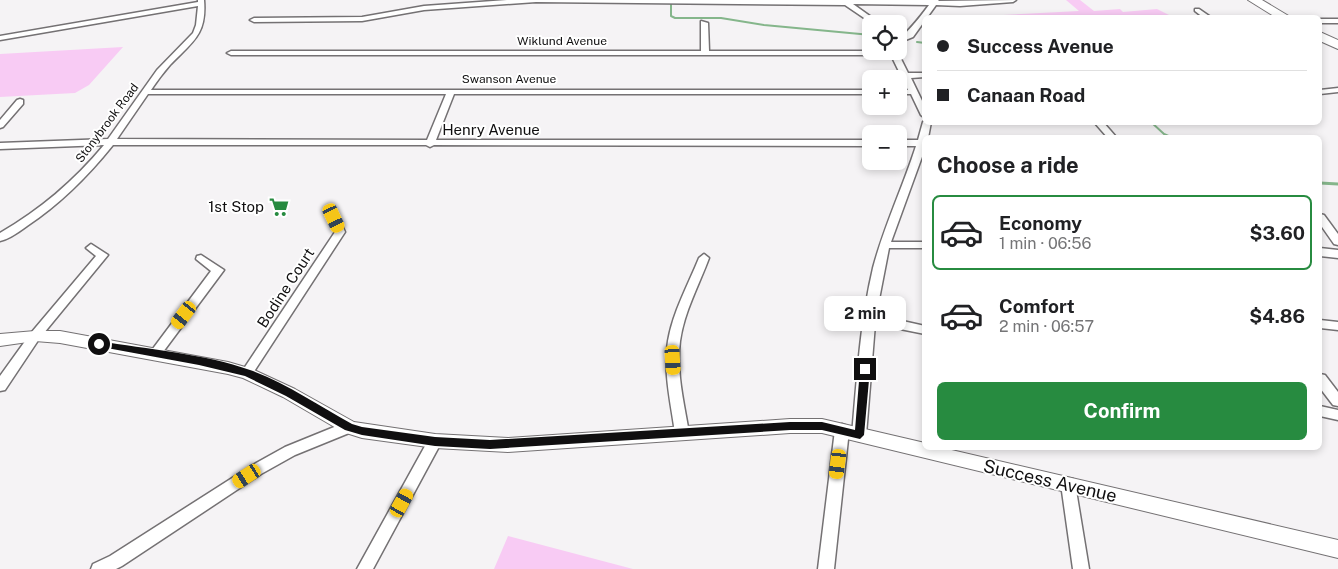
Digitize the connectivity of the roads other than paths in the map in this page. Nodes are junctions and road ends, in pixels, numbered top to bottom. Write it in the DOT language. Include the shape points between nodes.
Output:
graph roads {
  1 [pos="1013,0"];
  2 [pos="1254,0"];
  3 [pos="844,1"];
  4 [pos="934,1"];
  5 [pos="201,2"];
  6 [pos="1197,10"];
  7 [pos="865,15"];
  8 [pos="924,15"];
  9 [pos="1204,15"];
  10 [pos="1281,15"];
  11 [pos="922,18"];
  12 [pos="254,20"];
  13 [pos="1322,21"];
  14 [pos="1338,21"];
  15 [pos="704,23"];
  16 [pos="1322,37"];
  17 [pos="0,38"];
  18 [pos="907,38"];
  19 [pos="1338,45"];
  20 [pos="862,47"];
  21 [pos="705,52"];
  22 [pos="231,53"];
  23 [pos="922,75"];
  24 [pos="907,76"];
  25 [pos="907,80"];
  26 [pos="1338,90"];
  27 [pos="146,92"];
  28 [pos="451,92"];
  29 [pos="862,92"];
  30 [pos="907,92"];
  31 [pos="914,92"];
  32 [pos="1322,92"];
  33 [pos="20,102"];
  34 [pos="922,109"];
  35 [pos="0,125"];
  36 [pos="1101,125"];
  37 [pos="1110,135"];
  38 [pos="110,143"];
  39 [pos="862,143"];
  40 [pos="907,143"];
  41 [pos="922,143"];
  42 [pos="430,144"];
  43 [pos="0,146"];
  44 [pos="922,148"];
  45 [pos="334,218"];
  46 [pos="1322,220"];
  47 [pos="0,238"];
  48 [pos="1338,242"];
  49 [pos="885,245"];
  50 [pos="922,245"];
  51 [pos="91,248"];
  52 [pos="1322,252"];
  53 [pos="1338,254"];
  54 [pos="704,258"];
  55 [pos="201,259"];
  56 [pos="869,318"];
  57 [pos="1322,324"];
  58 [pos="1338,326"];
  59 [pos="922,329"];
  60 [pos="35,336"];
  61 [pos="0,340"];
  62 [pos="156,354"];
  63 [pos="247,373"];
  64 [pos="1322,381"];
  65 [pos="0,386"];
  66 [pos="1338,401"];
  67 [pos="1322,411"];
  68 [pos="1338,415"];
  69 [pos="349,427"];
  70 [pos="842,430"];
  71 [pos="682,433"];
  72 [pos="860,435"];
  73 [pos="435,441"];
  74 [pos="922,450"];
  75 [pos="924,450"];
  76 [pos="1068,484"];
  77 [pos="1338,549"];
  78 [pos="98,569"];
  79 [pos="365,569"];
  80 [pos="826,569"];
  81 [pos="1081,569"];
  1 -- 4 [label="street" via="944,4"];
  2 -- 10 [label="main road"];
  3 -- 4 [label="street"];
  3 -- 7 [label="street"];
  3 -- 12 [label="street" via="536,0 424,8 362,19"];
  4 -- 8 [label="street"];
  5 -- 17 [label="street"];
  5 -- 27 [label="street, Stonybrook Road" via="202,20 194,38 161,70"];
  6 -- 9 [label="street"];
  11 -- 18 [label="street"];
  13 -- 14 [label="street"];
  15 -- 21 [label="street"];
  16 -- 19 [label="main road"];
  20 -- 21 [label="street, Wiklund Avenue"];
  21 -- 22 [label="street, Wiklund Avenue"];
  23 -- 24 [label="street"];
  25 -- 31 [label="street"];
  26 -- 32 [label="street"];
  27 -- 28 [label="street, Swanson Avenue"];
  27 -- 38 [label="street, Stonybrook Road"];
  28 -- 29 [label="street, Swanson Avenue"];
  28 -- 42 [label="street"];
  30 -- 31 [label="street"];
  31 -- 34 [label="street"];
  33 -- 35 [label="street"];
  36 -- 37 [label="street"];
  38 -- 42 [label="street, Henry Avenue"];
  38 -- 43 [label="street, Henry Avenue"];
  38 -- 47 [label="street, Stonybrook Road" via="69,189"];
  39 -- 42 [label="street, Henry Avenue"];
  40 -- 41 [label="street"];
  44 -- 49 [label="street" via="916,175"];
  45 -- 63 [label="street, Bodine Court" via="340,232"];
  46 -- 48 [label="street"];
  49 -- 50 [label="street"];
  49 -- 56 [label="street"];
  51 -- 60 [label="street" via="103,255"];
  52 -- 53 [label="street"];
  54 -- 71 [label="street" via="674,341 673,370"];
  55 -- 62 [label="street" via="218,270"];
  56 -- 59 [label="street"];
  56 -- 72 [label="street"];
  57 -- 58 [label="street"];
  60 -- 61 [label="street, Success Avenue"];
  60 -- 62 [label="street, Success Avenue"];
  60 -- 65 [label="street"];
  62 -- 63 [label="street, Success Avenue"];
  63 -- 69 [label="street, Success Avenue"];
  64 -- 66 [label="street"];
  67 -- 68 [label="street"];
  69 -- 73 [label="street, Success Avenue"];
  69 -- 78 [label="street" via="280,455 116,562"];
  70 -- 71 [label="street, Success Avenue" via="790,426"];
  70 -- 72 [label="street, Success Avenue"];
  70 -- 80 [label="street"];
  71 -- 73 [label="street, Success Avenue" via="508,445"];
  72 -- 74 [label="street, Success Avenue"];
  73 -- 79 [label="street"];
  75 -- 76 [label="street, Success Avenue"];
  76 -- 77 [label="street, Success Avenue"];
  76 -- 81 [label="street"];
}
